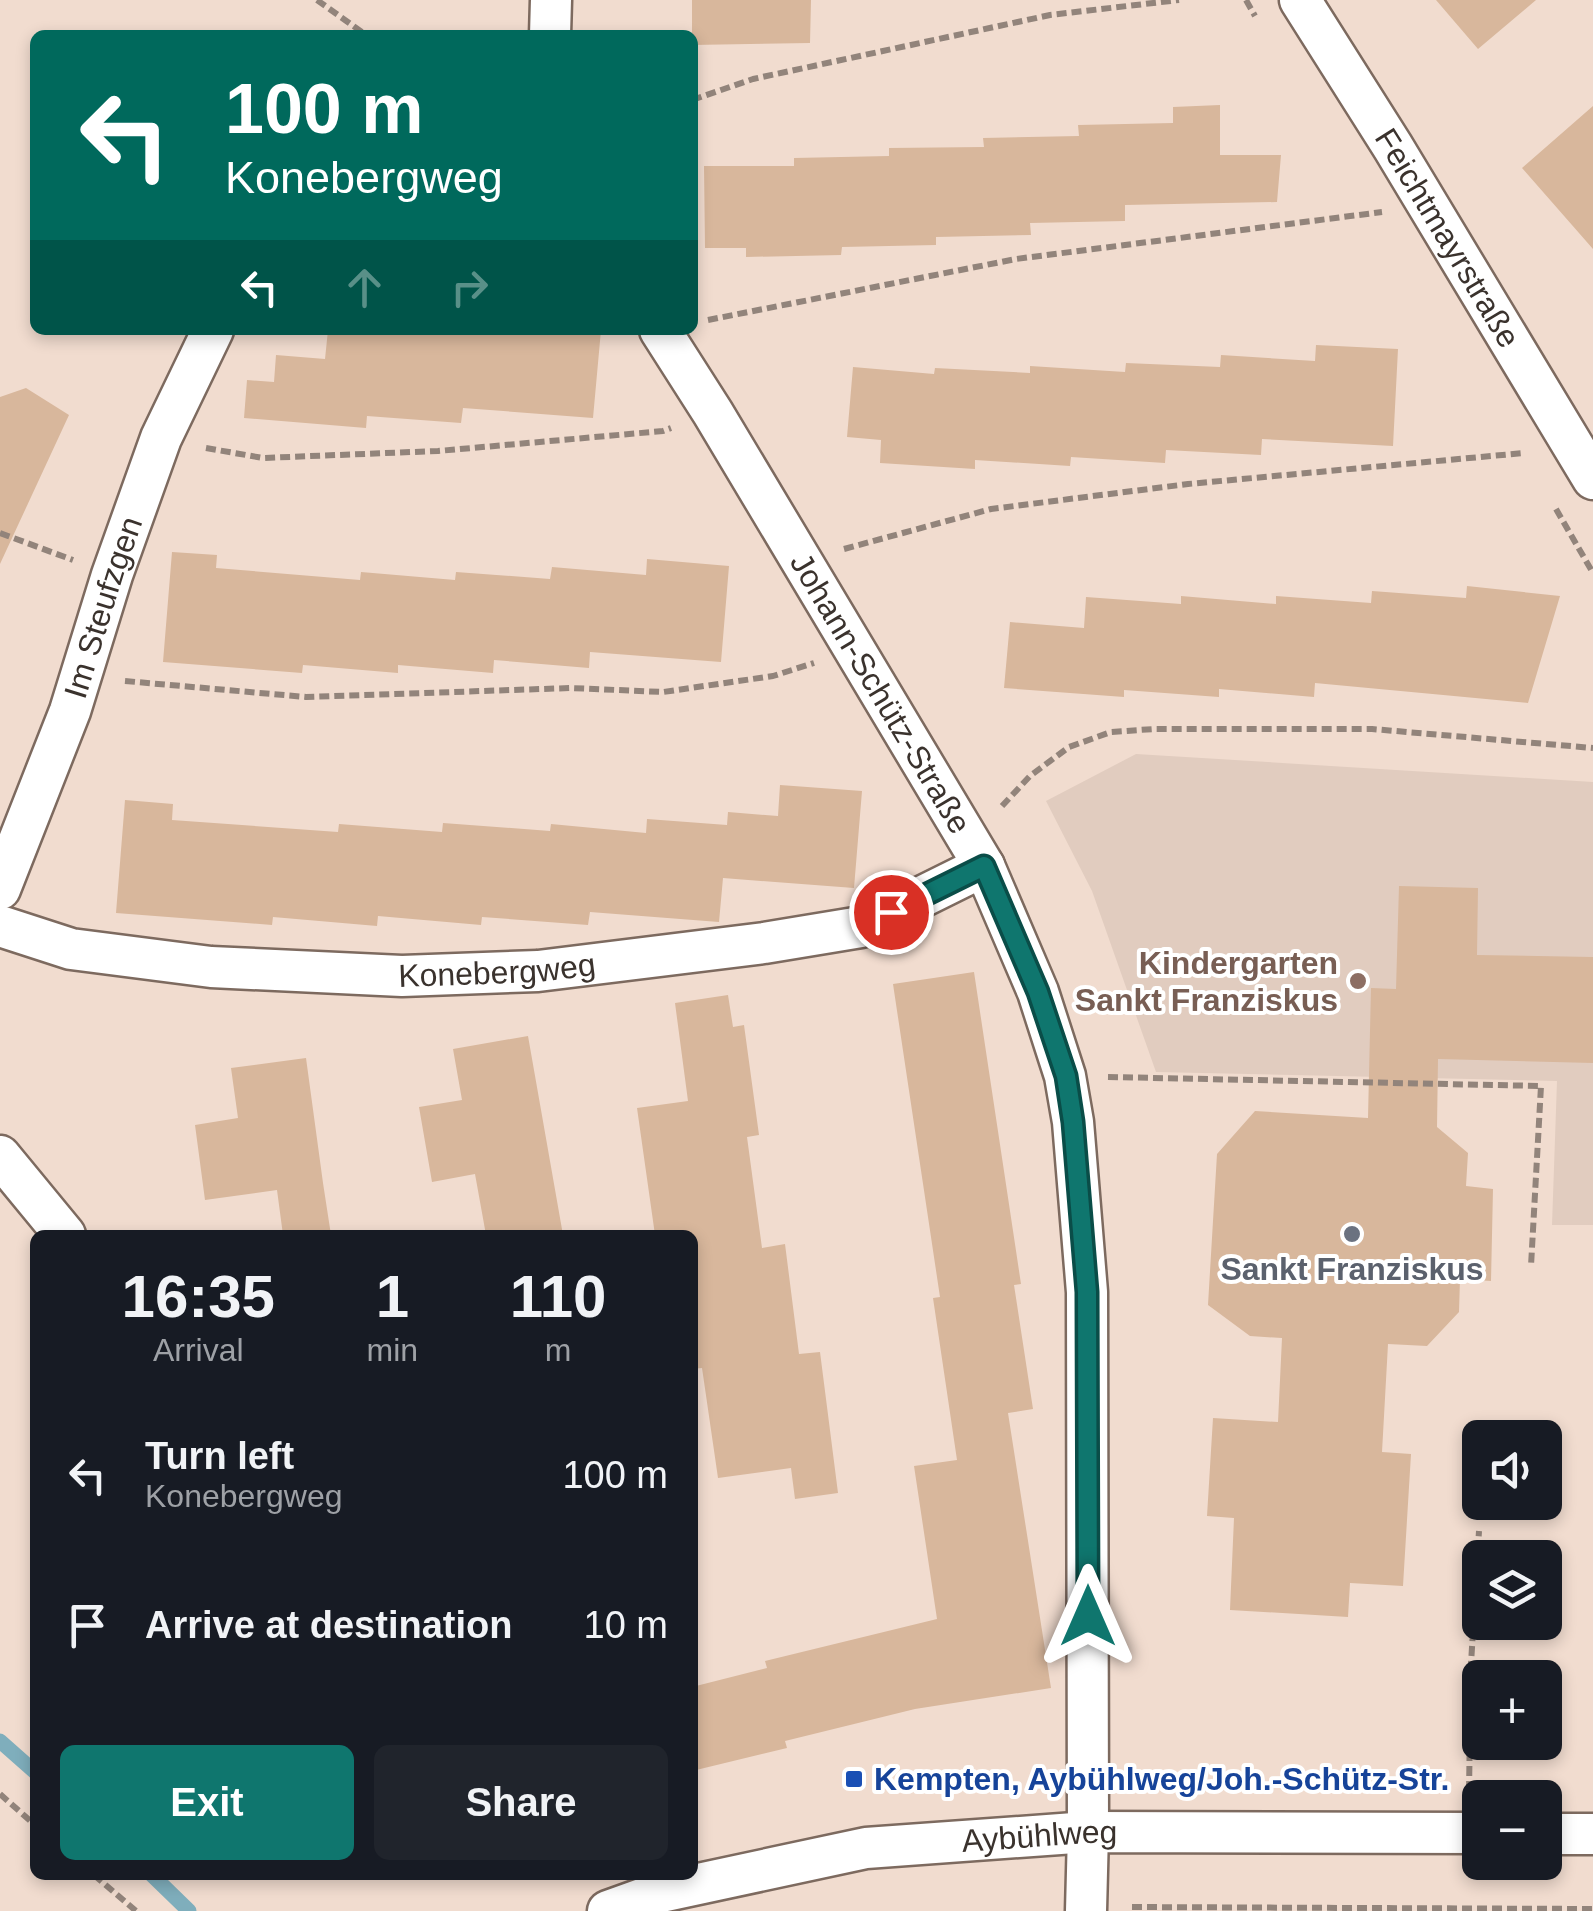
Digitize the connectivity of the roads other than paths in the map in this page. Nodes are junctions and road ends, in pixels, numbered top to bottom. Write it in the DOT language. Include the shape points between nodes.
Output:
graph roads {
  1 [pos="551,0"];
  2 [pos="1300,0"];
  3 [pos="550,30"];
  4 [pos="211,335"];
  5 [pos="663,335"];
  6 [pos="1593,479"];
  7 [pos="984,866"];
  8 [pos="0,890"];
  9 [pos="0,926"];
  10 [pos="0,1156"];
  11 [pos="61,1230"];
  12 [pos="1088,1832"];
  13 [pos="1462,1833"];
  14 [pos="1562,1834"];
  15 [pos="1593,1834"];
  16 [pos="1086,1909"];
  17 [pos="608,1911"];
  1 -- 3 [label="street"];
  2 -- 6 [label="street, Feichtmayrstraße"];
  4 -- 8 [label="street, Im Steufzgen" via="161,438 70,711"];
  5 -- 7 [label="street, Johann-Schütz-Straße"];
  7 -- 9 [label="street, Konebergweg" via="860,927 538,971 402,976 211,967 71,949"];
  7 -- 12 [label="street, Johann-Schütz-Straße" via="1038,992 1066,1076 1073,1122 1087,1292"];
  10 -- 11 [label="street"];
  12 -- 13 [label="street, Aybühlweg"];
  12 -- 16 [label="street, Johann-Schütz-Straße"];
  12 -- 17 [label="street, Aybühlweg" via="866,1848 661,1892"];
  14 -- 15 [label="street"];
}
